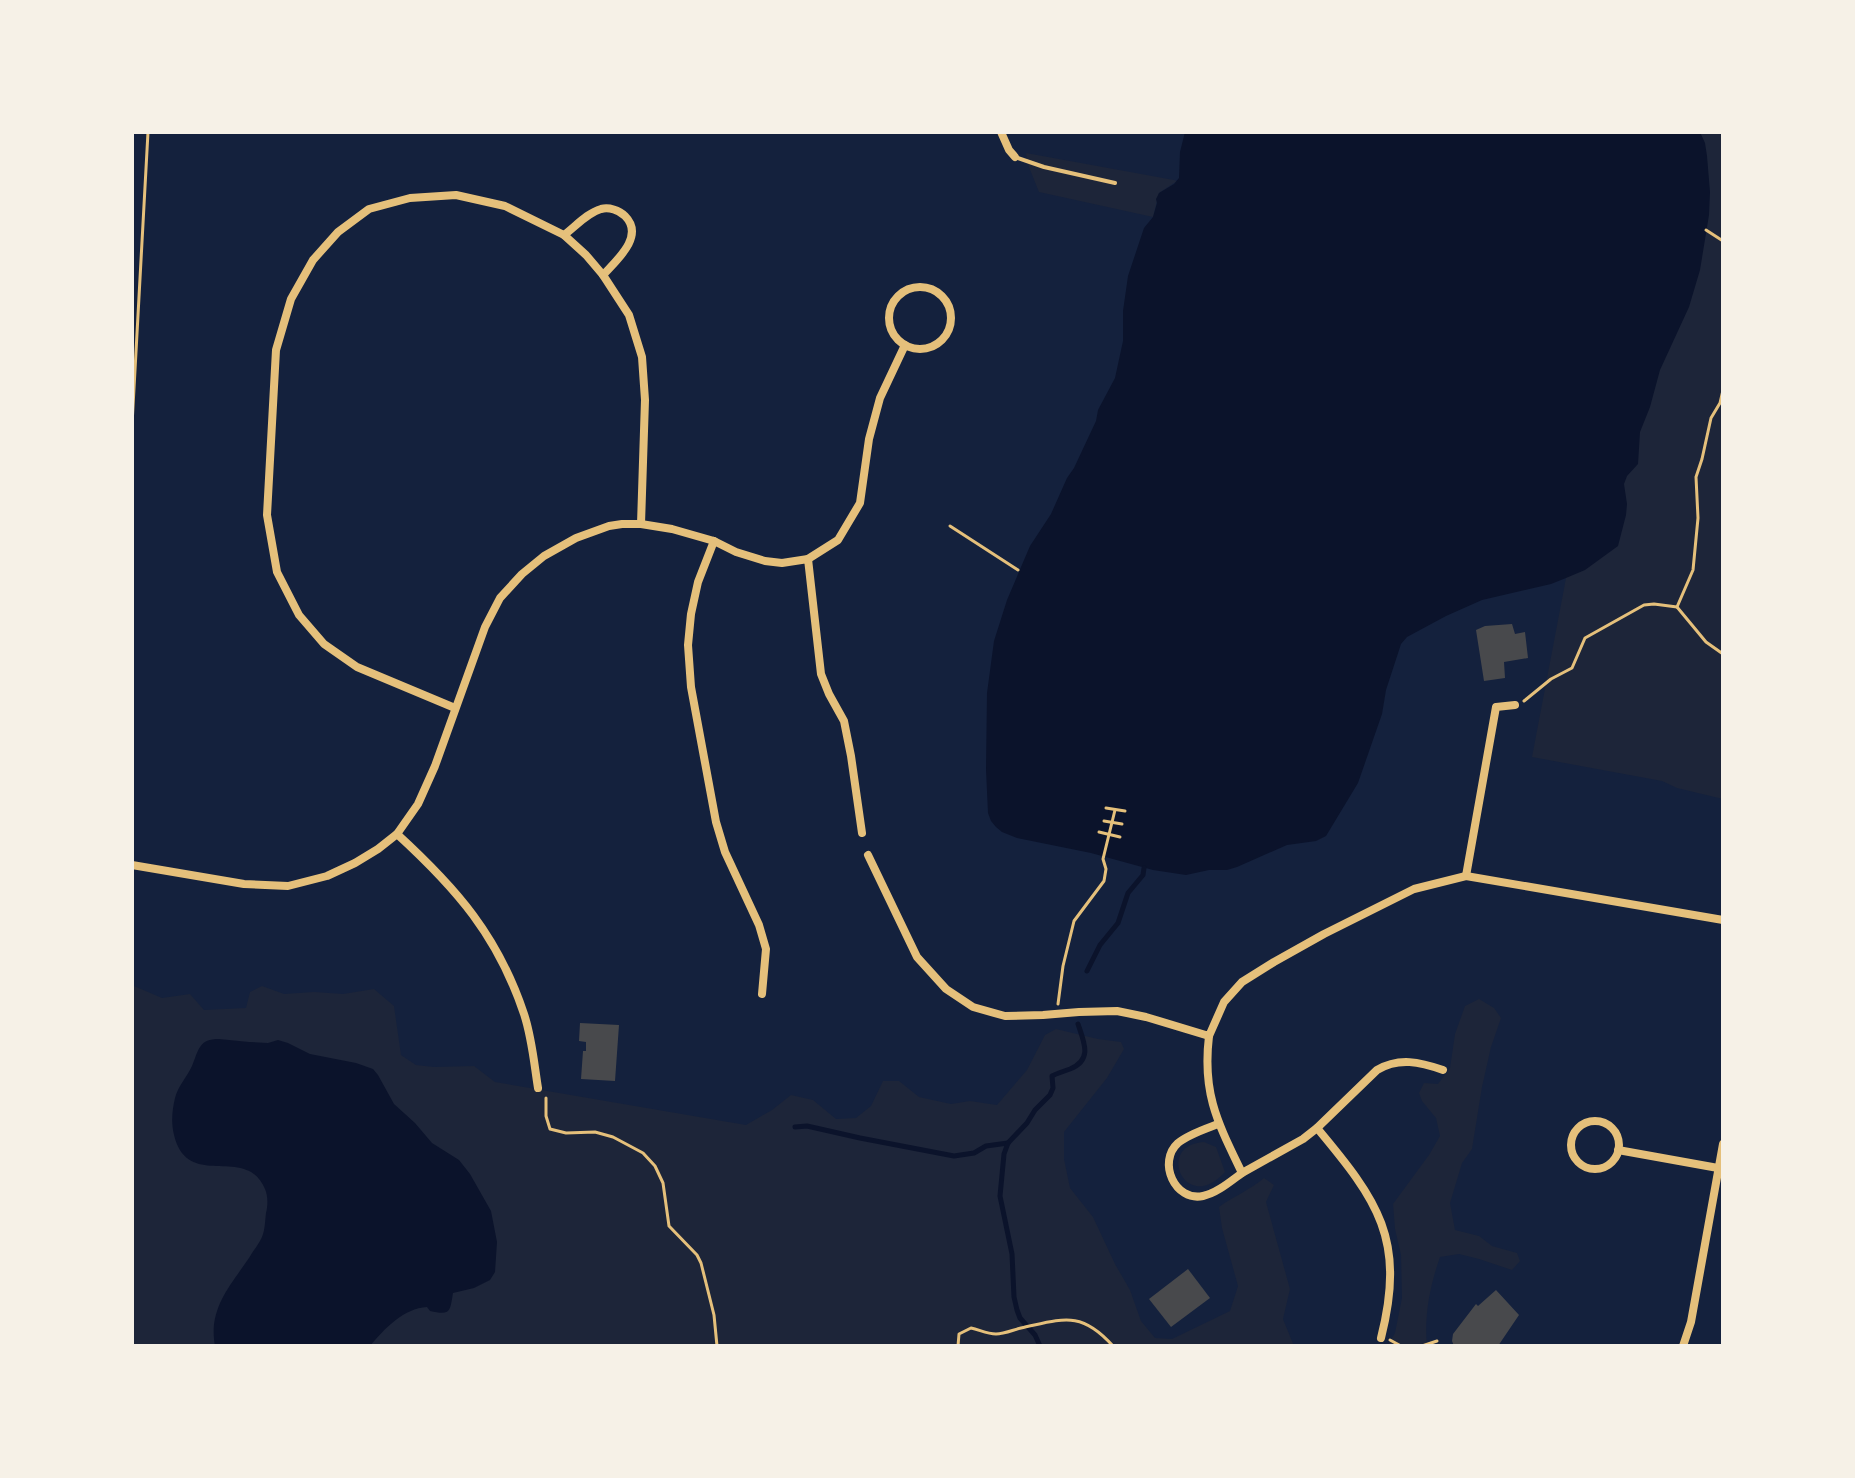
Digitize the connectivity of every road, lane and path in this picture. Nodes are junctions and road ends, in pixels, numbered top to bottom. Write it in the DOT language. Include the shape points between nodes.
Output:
graph roads {
  1 [pos="148,132"];
  2 [pos="1001,132"];
  3 [pos="1015,157"];
  4 [pos="1115,183"];
  5 [pos="1706,230"];
  6 [pos="564,235"];
  7 [pos="1723,241"];
  8 [pos="603,275"];
  9 [pos="905,345"];
  10 [pos="1723,390"];
  11 [pos="132,425"];
  12 [pos="641,524"];
  13 [pos="950,526"];
  14 [pos="714,541"];
  15 [pos="808,559"];
  16 [pos="1018,570"];
  17 [pos="1677,607"];
  18 [pos="1723,654"];
  19 [pos="1515,705"];
  20 [pos="455,708"];
  21 [pos="1106,808"];
  22 [pos="1115,810"];
  23 [pos="1125,811"];
  24 [pos="1104,821"];
  25 [pos="1112,822"];
  26 [pos="1122,824"];
  27 [pos="1099,832"];
  28 [pos="862,833"];
  29 [pos="397,834"];
  30 [pos="1109,834"];
  31 [pos="1120,837"];
  32 [pos="868,855"];
  33 [pos="132,865"];
  34 [pos="1466,876"];
  35 [pos="1723,920"];
  36 [pos="762,994"];
  37 [pos="1057,1014"];
  38 [pos="1209,1036"];
  39 [pos="1443,1070"];
  40 [pos="538,1086"];
  41 [pos="1218,1124"];
  42 [pos="1317,1128"];
  43 [pos="1723,1147"];
  44 [pos="1618,1150"];
  45 [pos="1718,1168"];
  46 [pos="1242,1173"];
  47 [pos="1718,1195"];
  48 [pos="1381,1338"];
  49 [pos="1437,1341"];
  50 [pos="717,1346"];
  51 [pos="958,1346"];
  52 [pos="1113,1346"];
  53 [pos="1422,1346"];
  54 [pos="1683,1346"];
  1 -- 11 [label="path"];
  2 -- 3 [label="street"];
  3 -- 4 [label="lane"];
  5 -- 7 [label="path"];
  6 -- 8 [label="street"];
  6 -- 8 [label="street" via="597,210 617,210 625,216 630,243"];
  6 -- 20 [label="street" via="505,206 456,195 410,198 369,209 313,260 291,299 276,350 267,515 277,572 299,615 324,644 357,667"];
  8 -- 12 [label="street" via="629,315 642,357"];
  9 -- 9 [label="street" via="928,348 947,333 950,309 935,290 912,287 893,302 890,326"];
  9 -- 15 [label="street" via="880,398 860,503 838,540"];
  10 -- 17 [label="path" via="1696,477 1693,570"];
  12 -- 14 [label="street"];
  12 -- 20 [label="street" via="609,526 576,538 522,574 500,598 485,627"];
  13 -- 16 [label="path"];
  14 -- 15 [label="street" via="765,561"];
  14 -- 36 [label="street" via="691,614 691,687 716,822 766,949"];
  15 -- 28 [label="street" via="821,674 844,721"];
  17 -- 18 [label="path"];
  17 -- 19 [label="path" via="1644,605 1585,638 1572,668"];
  19 -- 34 [label="street" via="1496,707"];
  20 -- 29 [label="street" via="418,804"];
  21 -- 22 [label="path"];
  22 -- 23 [label="path"];
  22 -- 25 [label="path"];
  24 -- 25 [label="path"];
  25 -- 26 [label="path"];
  25 -- 30 [label="path"];
  27 -- 30 [label="path"];
  29 -- 33 [label="street" via="355,863 288,886"];
  29 -- 40 [label="street" via="464,901 490,938 524,1016"];
  30 -- 31 [label="path"];
  30 -- 37 [label="path" via="1104,881 1071,930"];
  32 -- 37 [label="street" via="917,957 946,989 973,1007 1005,1016"];
  34 -- 35 [label="street"];
  34 -- 38 [label="street" via="1414,889 1274,962 1242,982 1224,1002"];
  37 -- 38 [label="street" via="1117,1011"];
  38 -- 41 [label="street" via="1208,1084"];
  39 -- 42 [label="street" via="1410,1061 1385,1065"];
  40 -- 50 [label="path" via="546,1087 550,1129 613,1137 655,1166 669,1226 701,1263"];
  41 -- 46 [label="street"];
  41 -- 46 [label="street" via="1177,1144 1168,1161 1170,1175 1184,1193 1204,1196"];
  42 -- 46 [label="street"];
  42 -- 48 [label="street" via="1363,1186 1385,1230 1391,1274"];
  43 -- 45 [label="street"];
  44 -- 44 [label="street" via="1614,1132 1599,1121 1581,1125 1571,1140 1575,1158 1590,1168 1608,1165"];
  44 -- 45 [label="street"];
  45 -- 47 [label="street"];
  47 -- 54 [label="street"];
  49 -- 53 [label="path"];
  51 -- 52 [label="path" via="959,1334 971,1328 997,1334 1061,1319 1079,1320"];
}
